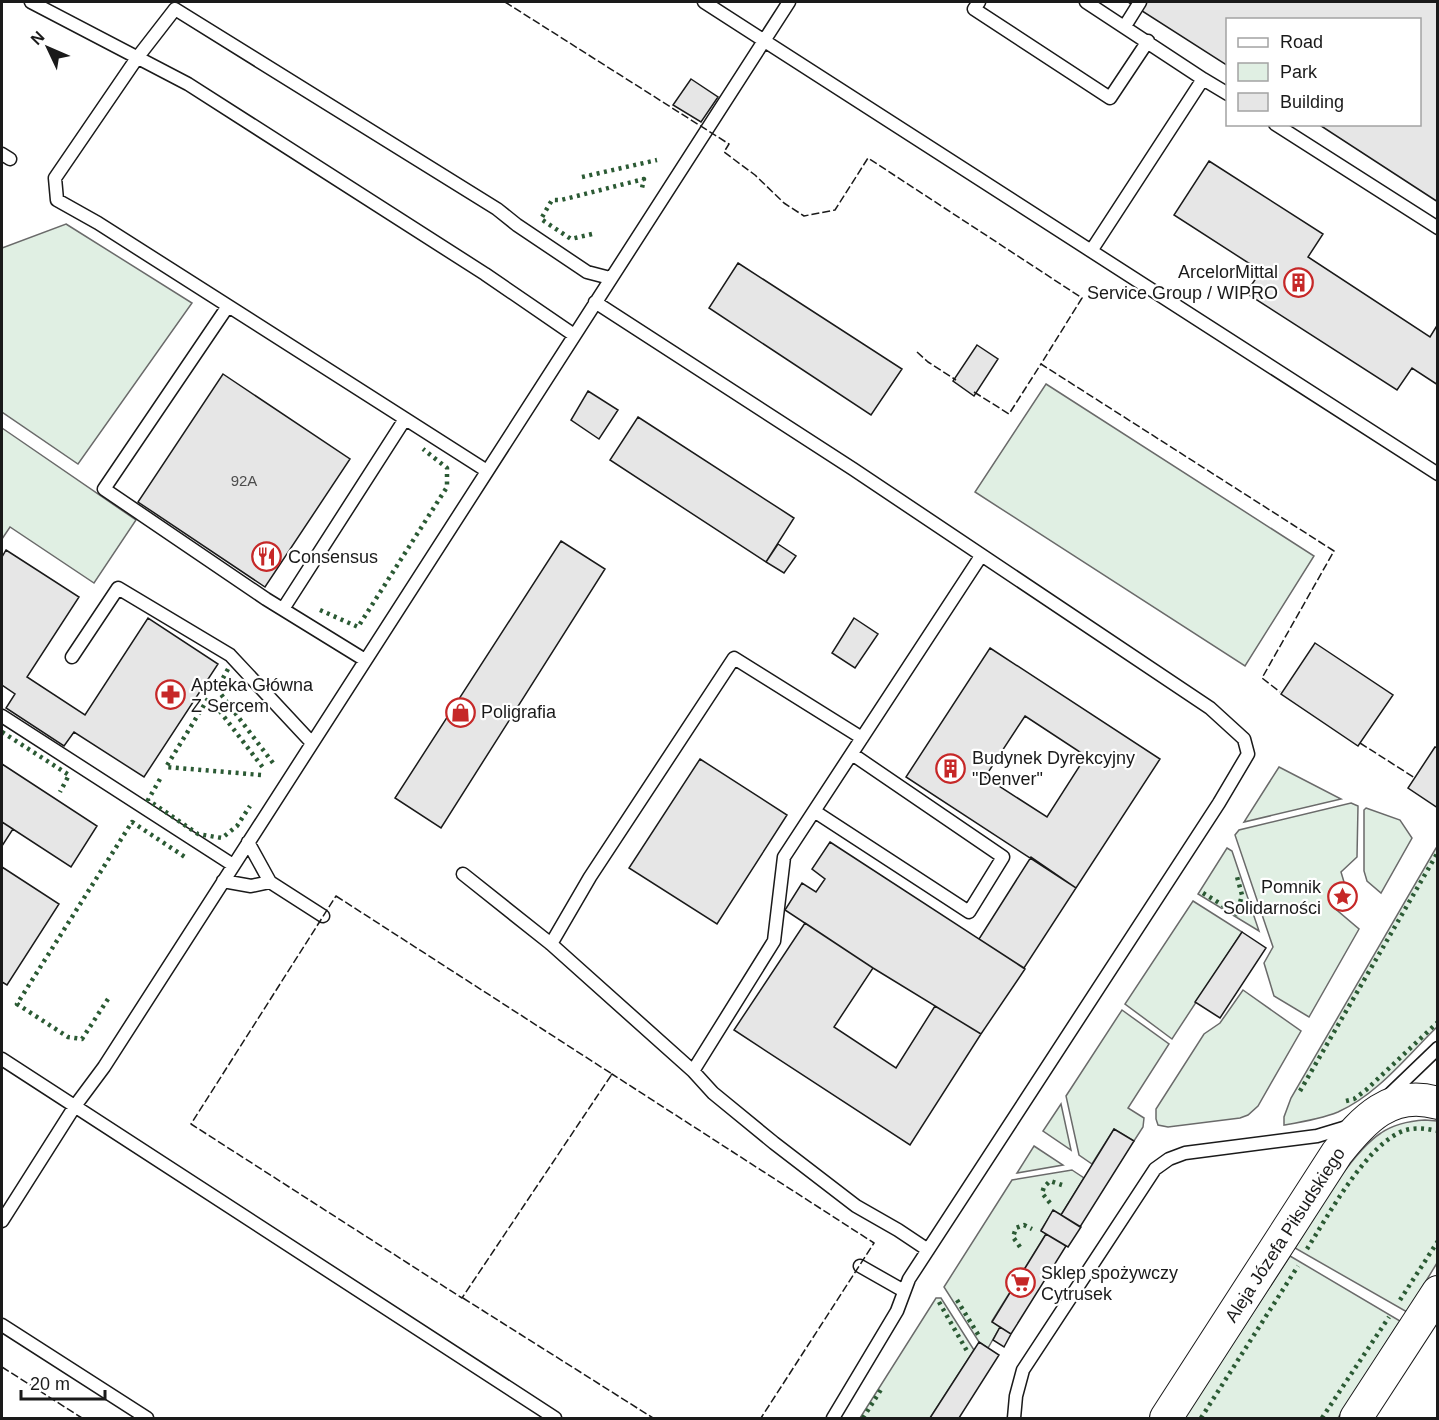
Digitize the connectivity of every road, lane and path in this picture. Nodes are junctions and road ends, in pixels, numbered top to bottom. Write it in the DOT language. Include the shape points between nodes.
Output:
graph roads {
  1 [pos="704,2"];
  2 [pos="789,2"];
  3 [pos="979,2"];
  4 [pos="1086,2"];
  5 [pos="1140,2"];
  6 [pos="39,3"];
  7 [pos="1125,26"];
  8 [pos="764,40"];
  9 [pos="1148,40"];
  10 [pos="137,58"];
  11 [pos="1203,79"];
  12 [pos="1226,93"];
  13 [pos="1278,126"];
  14 [pos="1299,126"];
  15 [pos="1293,136"];
  16 [pos="1437,228"];
  17 [pos="1091,251"];
  18 [pos="610,278"];
  19 [pos="595,302"];
  20 [pos="228,306"];
  21 [pos="574,334"];
  22 [pos="405,419"];
  23 [pos="487,471"];
  24 [pos="1437,474"];
  25 [pos="981,556"];
  26 [pos="283,609"];
  27 [pos="72,657"];
  28 [pos="365,660"];
  29 [pos="2,716"];
  30 [pos="862,738"];
  31 [pos="312,743"];
  32 [pos="852,754"];
  33 [pos="814,811"];
  34 [pos="248,842"];
  35 [pos="233,865"];
  36 [pos="463,874"];
  37 [pos="223,881"];
  38 [pos="270,882"];
  39 [pos="323,916"];
  40 [pos="551,944"];
  41 [pos="1437,1048"];
  42 [pos="2,1059"];
  43 [pos="693,1071"];
  44 [pos="1437,1103"];
  45 [pos="75,1106"];
  46 [pos="1368,1117"];
  47 [pos="2,1221"];
  48 [pos="928,1250"];
  49 [pos="860,1266"];
  50 [pos="904,1291"];
  51 [pos="1437,1292"];
  52 [pos="2,1325"];
  53 [pos="147,1419"];
  54 [pos="555,1419"];
  55 [pos="833,1419"];
  56 [pos="1014,1419"];
  57 [pos="1166,1419"];
  58 [pos="1356,1419"];
  1 -- 8 [label="lane"];
  2 -- 8 [label="lane"];
  3 -- 9 [label="lane" via="974,9 1110,98"];
  4 -- 7 [label="lane"];
  5 -- 7 [label="lane"];
  6 -- 10 [label="lane"];
  7 -- 9 [label="lane"];
  8 -- 17 [label="lane"];
  8 -- 18 [label="lane"];
  9 -- 11 [label="lane"];
  10 -- 18 [label="lane" via="175,9 497,209 587,272"];
  10 -- 20 [label="lane" via="55,178 57,200"];
  10 -- 21 [label="lane" via="188,84"];
  11 -- 12 [label="lane"];
  11 -- 17 [label="lane"];
  13 -- 15 [label="lane"];
  14 -- 15 [label="lane"];
  15 -- 16 [label="lane"];
  17 -- 24 [label="lane"];
  18 -- 19 [label="lane"];
  19 -- 21 [label="lane"];
  19 -- 25 [label="lane"];
  20 -- 22 [label="lane"];
  20 -- 26 [label="lane" via="104,489"];
  21 -- 23 [label="lane"];
  22 -- 23 [label="lane"];
  22 -- 26 [label="lane"];
  23 -- 28 [label="lane"];
  25 -- 30 [label="lane"];
  25 -- 48 [label="lane" via="1210,708 1244,739 1248,754"];
  26 -- 28 [label="lane"];
  27 -- 31 [label="lane" via="118,588 230,655"];
  28 -- 31 [label="lane"];
  29 -- 35 [label="lane"];
  30 -- 32 [label="lane"];
  30 -- 40 [label="lane" via="734,657 590,877"];
  31 -- 34 [label="lane"];
  32 -- 33 [label="lane"];
  32 -- 33 [label="lane" via="1004,857 969,912"];
  33 -- 43 [label="lane" via="784,857 774,941"];
  34 -- 35 [label="lane"];
  34 -- 38 [label="lane"];
  35 -- 37 [label="lane"];
  36 -- 40 [label="lane"];
  37 -- 38 [label="lane" via="251,885"];
  37 -- 45 [label="lane"];
  38 -- 39 [label="lane"];
  40 -- 43 [label="lane"];
  41 -- 46 [label="lane"];
  42 -- 45 [label="lane"];
  43 -- 48 [label="lane" via="713,1093 856,1206"];
  44 -- 46 [label="street, Aleja Józefa Piłsudskiego" via="1410,1100 1389,1105"];
  45 -- 47 [label="lane"];
  45 -- 54 [label="lane"];
  46 -- 56 [label="lane" via="1317,1136 1185,1153 1155,1169 1023,1370"];
  46 -- 57 [label="street, Aleja Józefa Piłsudskiego" via="1337,1153"];
  48 -- 50 [label="lane"];
  49 -- 50 [label="lane"];
  50 -- 55 [label="lane" via="897,1311"];
  51 -- 58 [label="street"];
  52 -- 53 [label="lane"];
}
